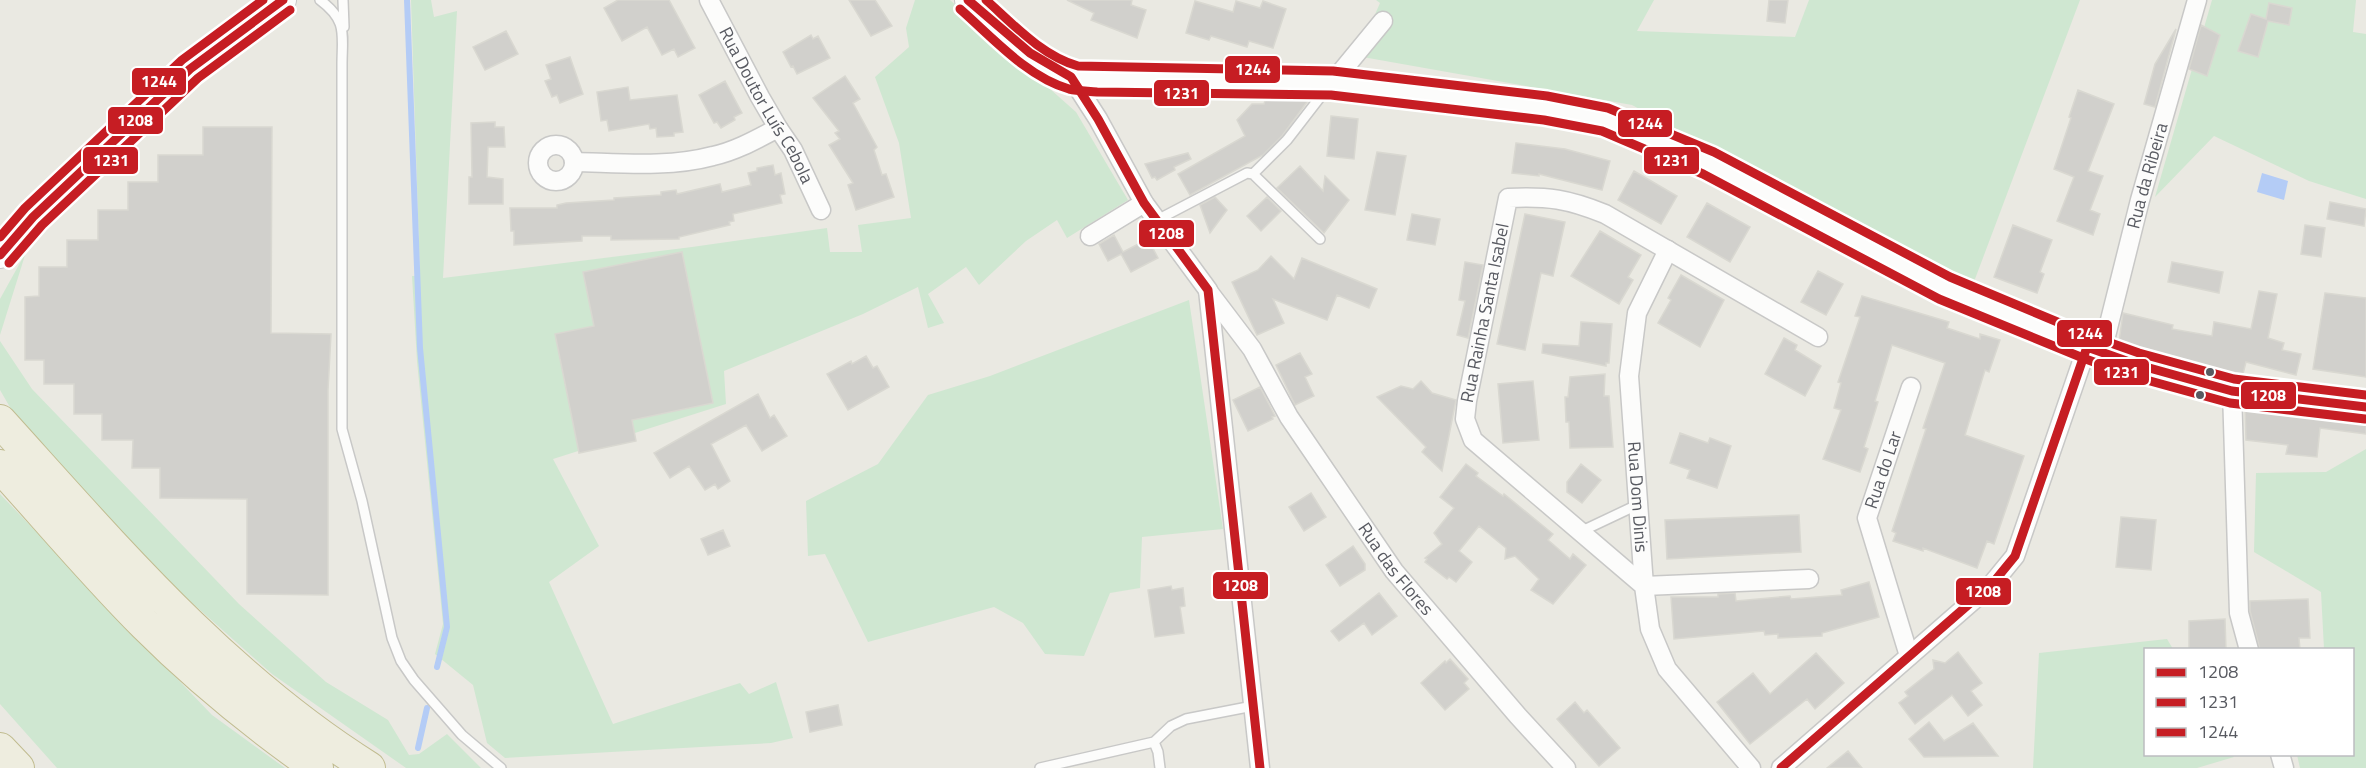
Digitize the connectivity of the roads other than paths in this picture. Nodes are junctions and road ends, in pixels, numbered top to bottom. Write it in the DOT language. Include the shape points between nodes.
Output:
graph roads {
  1 [pos="283,0"];
  2 [pos="320,0"];
  3 [pos="343,0"];
  4 [pos="709,0"];
  5 [pos="968,0"];
  6 [pos="2196,0"];
  7 [pos="1383,21"];
  8 [pos="344,30"];
  9 [pos="1071,77"];
  10 [pos="1332,83"];
  11 [pos="778,128"];
  12 [pos="574,162"];
  13 [pos="1253,174"];
  14 [pos="1143,203"];
  15 [pos="821,210"];
  16 [pos="33,217"];
  17 [pos="1157,220"];
  18 [pos="1090,236"];
  19 [pos="1320,239"];
  20 [pos="0,240"];
  21 [pos="1668,250"];
  22 [pos="0,255"];
  23 [pos="1208,290"];
  24 [pos="1818,337"];
  25 [pos="2094,350"];
  26 [pos="1911,387"];
  27 [pos="2232,390"];
  28 [pos="2366,407"];
  29 [pos="0,421"];
  30 [pos="0,466"];
  31 [pos="1637,505"];
  32 [pos="1582,531"];
  33 [pos="1809,579"];
  34 [pos="1644,586"];
  35 [pos="2248,648"];
  36 [pos="1909,656"];
  37 [pos="1253,706"];
  38 [pos="1154,742"];
  39 [pos="0,749"];
  40 [pos="18,768"];
  41 [pos="317,768"];
  42 [pos="369,768"];
  43 [pos="501,768"];
  44 [pos="1040,768"];
  45 [pos="1161,768"];
  46 [pos="1260,768"];
  47 [pos="1566,768"];
  48 [pos="1752,768"];
  49 [pos="1781,768"];
  1 -- 16 [label="main road" via="190,69"];
  2 -- 8 [label="lane" via="331,8"];
  3 -- 8 [label="lane"];
  4 -- 11 [label="street, Rua Doutor Luís Cebola"];
  5 -- 9 [label="main road" via="1022,46"];
  6 -- 25 [label="street, Rua da Ribeira"];
  7 -- 10 [label="street"];
  8 -- 43 [label="lane" via="342,429 400,661 462,735"];
  9 -- 10 [label="main road"];
  9 -- 14 [label="street, Rua das Flores"];
  10 -- 13 [label="lane" via="1287,140"];
  10 -- 25 [label="main road" via="1546,108 1605,119 1708,164 1945,288"];
  11 -- 12 [label="street" via="746,145 684,162"];
  11 -- 15 [label="street, Rua Doutor Luís Cebola" via="793,150"];
  13 -- 17 [label="lane" via="1247,173"];
  13 -- 19 [label="lane"];
  14 -- 17 [label="street, Rua das Flores"];
  14 -- 18 [label="street"];
  16 -- 20 [label="main road"];
  16 -- 22 [label="main road"];
  17 -- 23 [label="street, Rua das Flores"];
  21 -- 24 [label="street, Rua Rainha Santa Isabel"];
  21 -- 31 [label="street, Rua Dom Dinis" via="1637,313 1629,376"];
  21 -- 32 [label="street, Rua Rainha Santa Isabel" via="1605,214 1574,202 1544,196 1508,198 1465,418 1473,440"];
  23 -- 37 [label="street"];
  23 -- 47 [label="street, Rua das Flores" via="1252,349 1289,417 1394,571"];
  25 -- 27 [label="main road"];
  25 -- 36 [label="street, Rua da Ribeira" via="2015,556 1992,584"];
  26 -- 36 [label="street, Rua do Lar" via="1867,518"];
  27 -- 28 [label="main road"];
  27 -- 35 [label="street" via="2239,613"];
  29 -- 42 [label="highway" via="137,573 209,644 280,704"];
  30 -- 41 [label="highway" via="145,625 267,733"];
  31 -- 32 [label="lane"];
  31 -- 34 [label="street, Rua Dom Dinis"];
  32 -- 34 [label="street, Rua Rainha Santa Isabel"];
  33 -- 34 [label="street"];
  34 -- 48 [label="street" via="1650,629 1667,669"];
  36 -- 49 [label="street, Rua da Ribeira"];
  37 -- 38 [label="lane" via="1186,719 1171,726"];
  37 -- 46 [label="street"];
  38 -- 44 [label="lane"];
  38 -- 45 [label="lane"];
  39 -- 40 [label="highway"];
}
